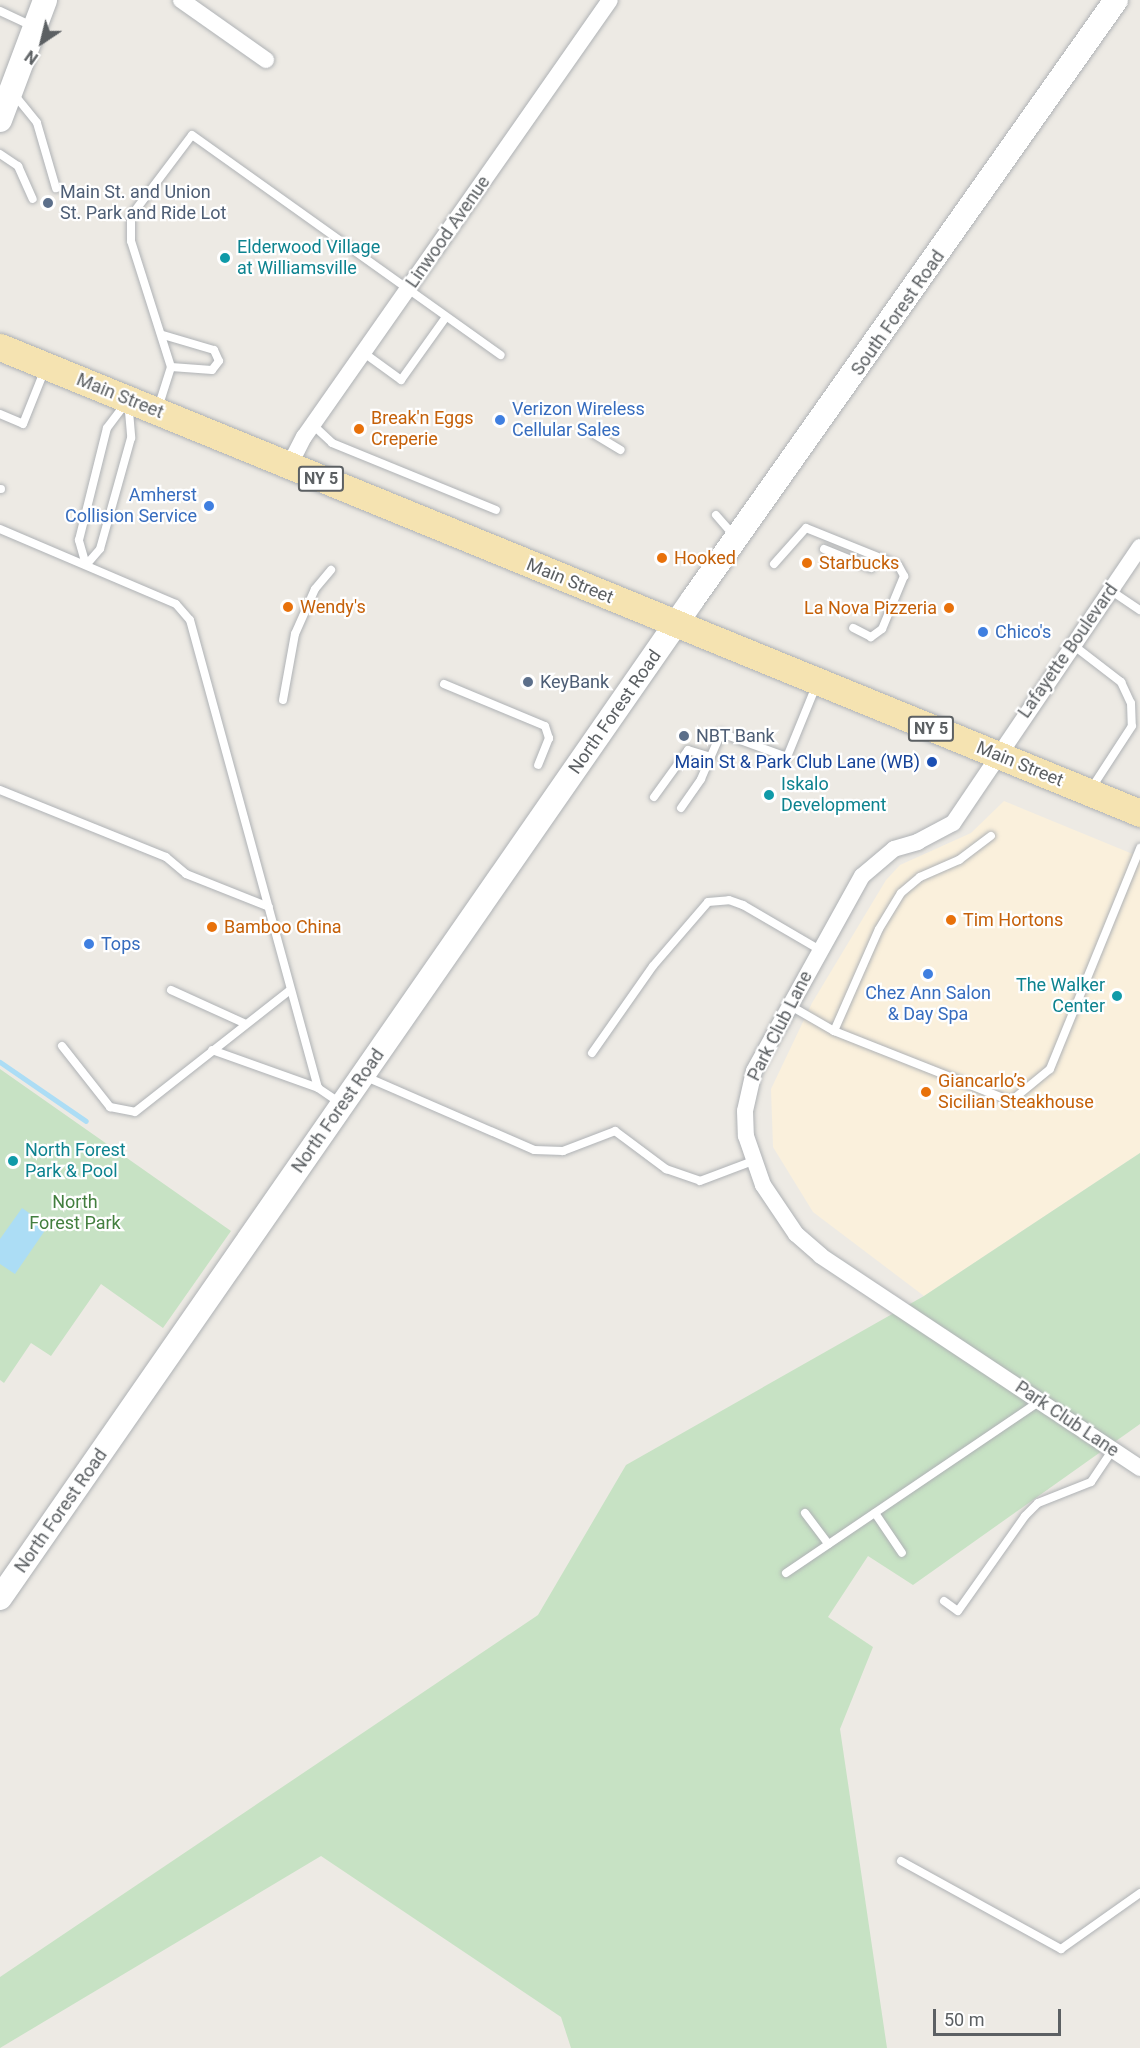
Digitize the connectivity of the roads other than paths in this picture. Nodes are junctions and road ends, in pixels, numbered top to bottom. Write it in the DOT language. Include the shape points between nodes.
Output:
graph roads {
  1 [pos="45,0"];
  2 [pos="181,0"];
  3 [pos="610,0"];
  4 [pos="1116,0"];
  5 [pos="0,11"];
  6 [pos="34,28"];
  7 [pos="266,60"];
  8 [pos="11,90"];
  9 [pos="0,120"];
  10 [pos="0,154"];
  11 [pos="56,188"];
  12 [pos="33,200"];
  13 [pos="408,291"];
  14 [pos="446,317"];
  15 [pos="163,335"];
  16 [pos="0,347"];
  17 [pos="364,353"];
  18 [pos="500,355"];
  19 [pos="46,366"];
  20 [pos="171,367"];
  21 [pos="128,400"];
  22 [pos="156,411"];
  23 [pos="0,414"];
  24 [pos="313,425"];
  25 [pos="594,434"];
  26 [pos="621,450"];
  27 [pos="289,466"];
  28 [pos="496,510"];
  29 [pos="716,515"];
  30 [pos="0,529"];
  31 [pos="736,538"];
  32 [pos="1140,547"];
  33 [pos="824,549"];
  34 [pos="774,564"];
  35 [pos="86,565"];
  36 [pos="870,568"];
  37 [pos="331,570"];
  38 [pos="1110,590"];
  39 [pos="1140,610"];
  40 [pos="675,624"];
  41 [pos="854,628"];
  42 [pos="1072,644"];
  43 [pos="818,683"];
  44 [pos="444,684"];
  45 [pos="283,700"];
  46 [pos="996,755"];
  47 [pos="711,757"];
  48 [pos="538,765"];
  49 [pos="0,790"];
  50 [pos="1089,792"];
  51 [pos="654,797"];
  52 [pos="681,808"];
  53 [pos="1140,813"];
  54 [pos="991,836"];
  55 [pos="1140,848"];
  56 [pos="269,907"];
  57 [pos="820,950"];
  58 [pos="171,990"];
  59 [pos="289,991"];
  60 [pos="789,1005"];
  61 [pos="246,1024"];
  62 [pos="834,1031"];
  63 [pos="62,1046"];
  64 [pos="212,1050"];
  65 [pos="592,1053"];
  66 [pos="363,1076"];
  67 [pos="318,1088"];
  68 [pos="343,1105"];
  69 [pos="753,1161"];
  70 [pos="1041,1401"];
  71 [pos="1113,1449"];
  72 [pos="1140,1468"];
  73 [pos="805,1513"];
  74 [pos="875,1513"];
  75 [pos="828,1544"];
  76 [pos="903,1553"];
  77 [pos="786,1573"];
  78 [pos="0,1598"];
  79 [pos="945,1601"];
  80 [pos="901,1861"];
  81 [pos="1140,1893"];
  1 -- 6 [label="street"];
  2 -- 7 [label="street"];
  3 -- 13 [label="street, Linwood Avenue"];
  4 -- 31 [label="street, South Forest Road"];
  5 -- 6 [label="lane"];
  6 -- 8 [label="street"];
  8 -- 9 [label="street"];
  8 -- 11 [label="lane" via="37,123"];
  10 -- 12 [label="lane" via="18,166"];
  13 -- 14 [label="lane"];
  13 -- 15 [label="lane" via="192,135 131,216 131,241"];
  13 -- 17 [label="street, Linwood Avenue"];
  14 -- 17 [label="lane" via="401,380"];
  14 -- 18 [label="lane"];
  15 -- 20 [label="lane"];
  15 -- 20 [label="lane" via="214,350 219,361 212,370"];
  16 -- 19 [label="main road, Main Street / NY 5"];
  17 -- 24 [label="street, Linwood Avenue"];
  19 -- 21 [label="main road, Main Street / NY 5"];
  19 -- 23 [label="lane" via="23,424"];
  20 -- 22 [label="lane"];
  21 -- 22 [label="main road, Main Street / NY 5"];
  21 -- 35 [label="lane" via="131,438 100,549"];
  21 -- 35 [label="lane" via="107,428 79,540"];
  22 -- 27 [label="main road, Main Street / NY 5"];
  24 -- 27 [label="street, Linwood Avenue"];
  24 -- 28 [label="lane" via="332,443"];
  25 -- 26 [label="lane"];
  27 -- 40 [label="main road, Main Street / NY 5"];
  29 -- 31 [label="lane"];
  30 -- 35 [label="lane"];
  31 -- 40 [label="street, South Forest Road"];
  32 -- 38 [label="street, Lafayette Boulevard"];
  33 -- 36 [label="lane"];
  34 -- 41 [label="lane" via="806,528 898,565 904,576 882,629 871,637"];
  35 -- 56 [label="lane" via="176,604 190,620"];
  37 -- 45 [label="lane" via="315,589 295,634"];
  38 -- 39 [label="lane"];
  38 -- 42 [label="street, Lafayette Boulevard"];
  40 -- 43 [label="main road, Main Street / NY 5"];
  40 -- 66 [label="street, North Forest Road"];
  42 -- 46 [label="street, Lafayette Boulevard"];
  42 -- 50 [label="lane" via="1122,682 1131,703 1132,726"];
  43 -- 46 [label="main road, Main Street / NY 5"];
  43 -- 47 [label="lane" via="787,757 721,733"];
  44 -- 48 [label="lane" via="544,726 549,738"];
  46 -- 50 [label="main road, Main Street / NY 5"];
  46 -- 57 [label="street, Park Club Lane" via="953,823 918,842 894,849 862,876"];
  47 -- 51 [label="lane" via="688,750"];
  47 -- 52 [label="lane"];
  49 -- 56 [label="lane" via="166,857 186,874"];
  50 -- 53 [label="main road, Main Street / NY 5"];
  54 -- 62 [label="lane" via="959,860 920,877 902,893 879,929"];
  55 -- 62 [label="lane" via="1050,1069 1011,1101"];
  56 -- 59 [label="lane"];
  57 -- 60 [label="street, Park Club Lane"];
  57 -- 65 [label="lane" via="742,905 729,900 708,902 653,966"];
  58 -- 61 [label="lane"];
  59 -- 61 [label="lane"];
  59 -- 67 [label="lane"];
  60 -- 62 [label="lane"];
  60 -- 69 [label="street, Park Club Lane" via="748,1091 746,1136"];
  61 -- 64 [label="lane"];
  63 -- 64 [label="lane" via="110,1107 135,1112"];
  64 -- 67 [label="lane"];
  66 -- 68 [label="street, North Forest Road"];
  66 -- 69 [label="lane" via="534,1150 563,1151 615,1131 666,1169 700,1181"];
  67 -- 68 [label="lane"];
  68 -- 78 [label="street, North Forest Road"];
  69 -- 70 [label="street, Park Club Lane" via="776,1208 821,1256"];
  70 -- 71 [label="street, Park Club Lane"];
  70 -- 74 [label="lane"];
  71 -- 72 [label="street, Park Club Lane"];
  71 -- 79 [label="lane" via="1091,1482 1038,1503 1025,1516 958,1611"];
  73 -- 75 [label="lane"];
  74 -- 75 [label="lane"];
  74 -- 76 [label="lane"];
  75 -- 77 [label="lane"];
  80 -- 81 [label="lane" via="1061,1948"];
}
